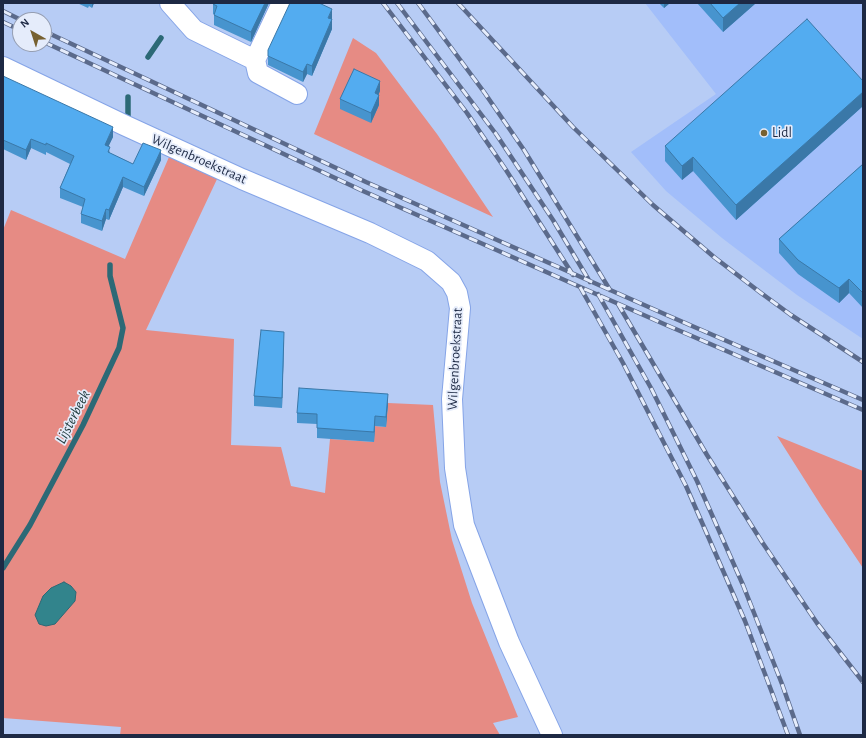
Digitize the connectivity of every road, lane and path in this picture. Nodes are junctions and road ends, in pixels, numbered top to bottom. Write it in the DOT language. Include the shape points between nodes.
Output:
graph roads {
  1 [pos="170,3"];
  2 [pos="282,3"];
  3 [pos="255,60"];
  4 [pos="3,67"];
  5 [pos="297,94"];
  6 [pos="552,735"];
  1 -- 3 [label="street" via="194,30"];
  2 -- 3 [label="street"];
  3 -- 5 [label="street" via="258,73"];
  4 -- 6 [label="street, Wilgenbroekstraat" via="242,179 370,233 427,261 451,282 457,293 460,308 452,399 455,468 464,525 509,642"];
}
